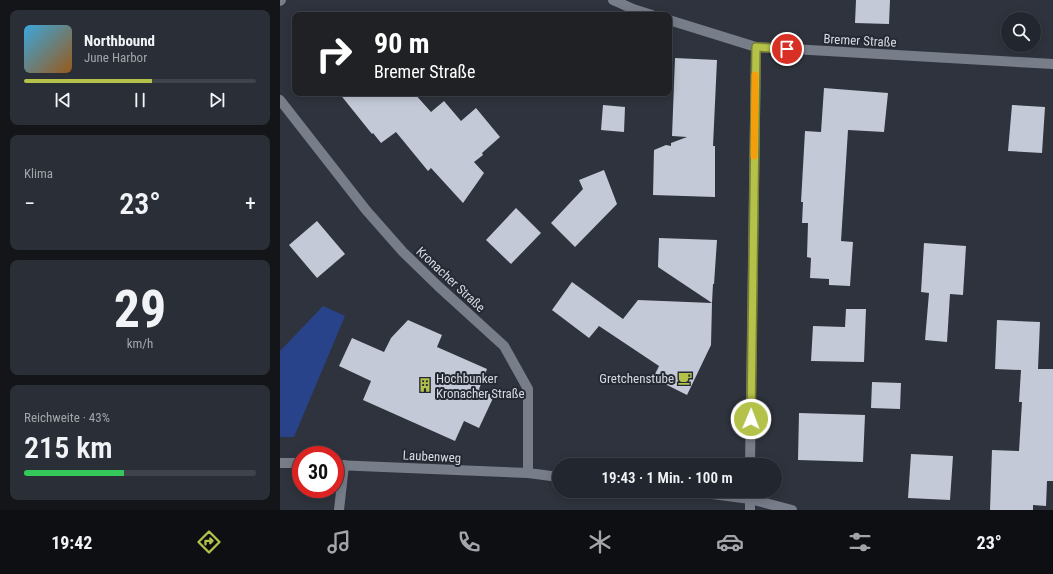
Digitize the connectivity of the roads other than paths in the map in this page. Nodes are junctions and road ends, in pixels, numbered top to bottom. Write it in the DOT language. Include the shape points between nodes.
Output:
graph roads {
  1 [pos="613,0"];
  2 [pos="642,12"];
  3 [pos="672,21"];
  4 [pos="756,47"];
  5 [pos="1053,64"];
  6 [pos="280,100"];
  7 [pos="750,458"];
  8 [pos="280,462"];
  9 [pos="292,463"];
  10 [pos="344,465"];
  11 [pos="528,473"];
  12 [pos="552,476"];
  13 [pos="339,498"];
  14 [pos="750,498"];
  15 [pos="758,498"];
  16 [pos="339,510"];
  17 [pos="750,510"];
  18 [pos="792,510"];
  1 -- 2 [label="street"];
  3 -- 4 [label="street, Bremer Straße"];
  4 -- 5 [label="street, Bremer Straße"];
  4 -- 7 [label="street"];
  6 -- 11 [label="street, Kronacher Straße" via="366,210 403,252 504,346 528,389"];
  8 -- 9 [label="street"];
  10 -- 11 [label="street, Laubenweg"];
  11 -- 12 [label="street"];
  13 -- 16 [label="street"];
  14 -- 17 [label="street"];
  15 -- 18 [label="street"];
}
